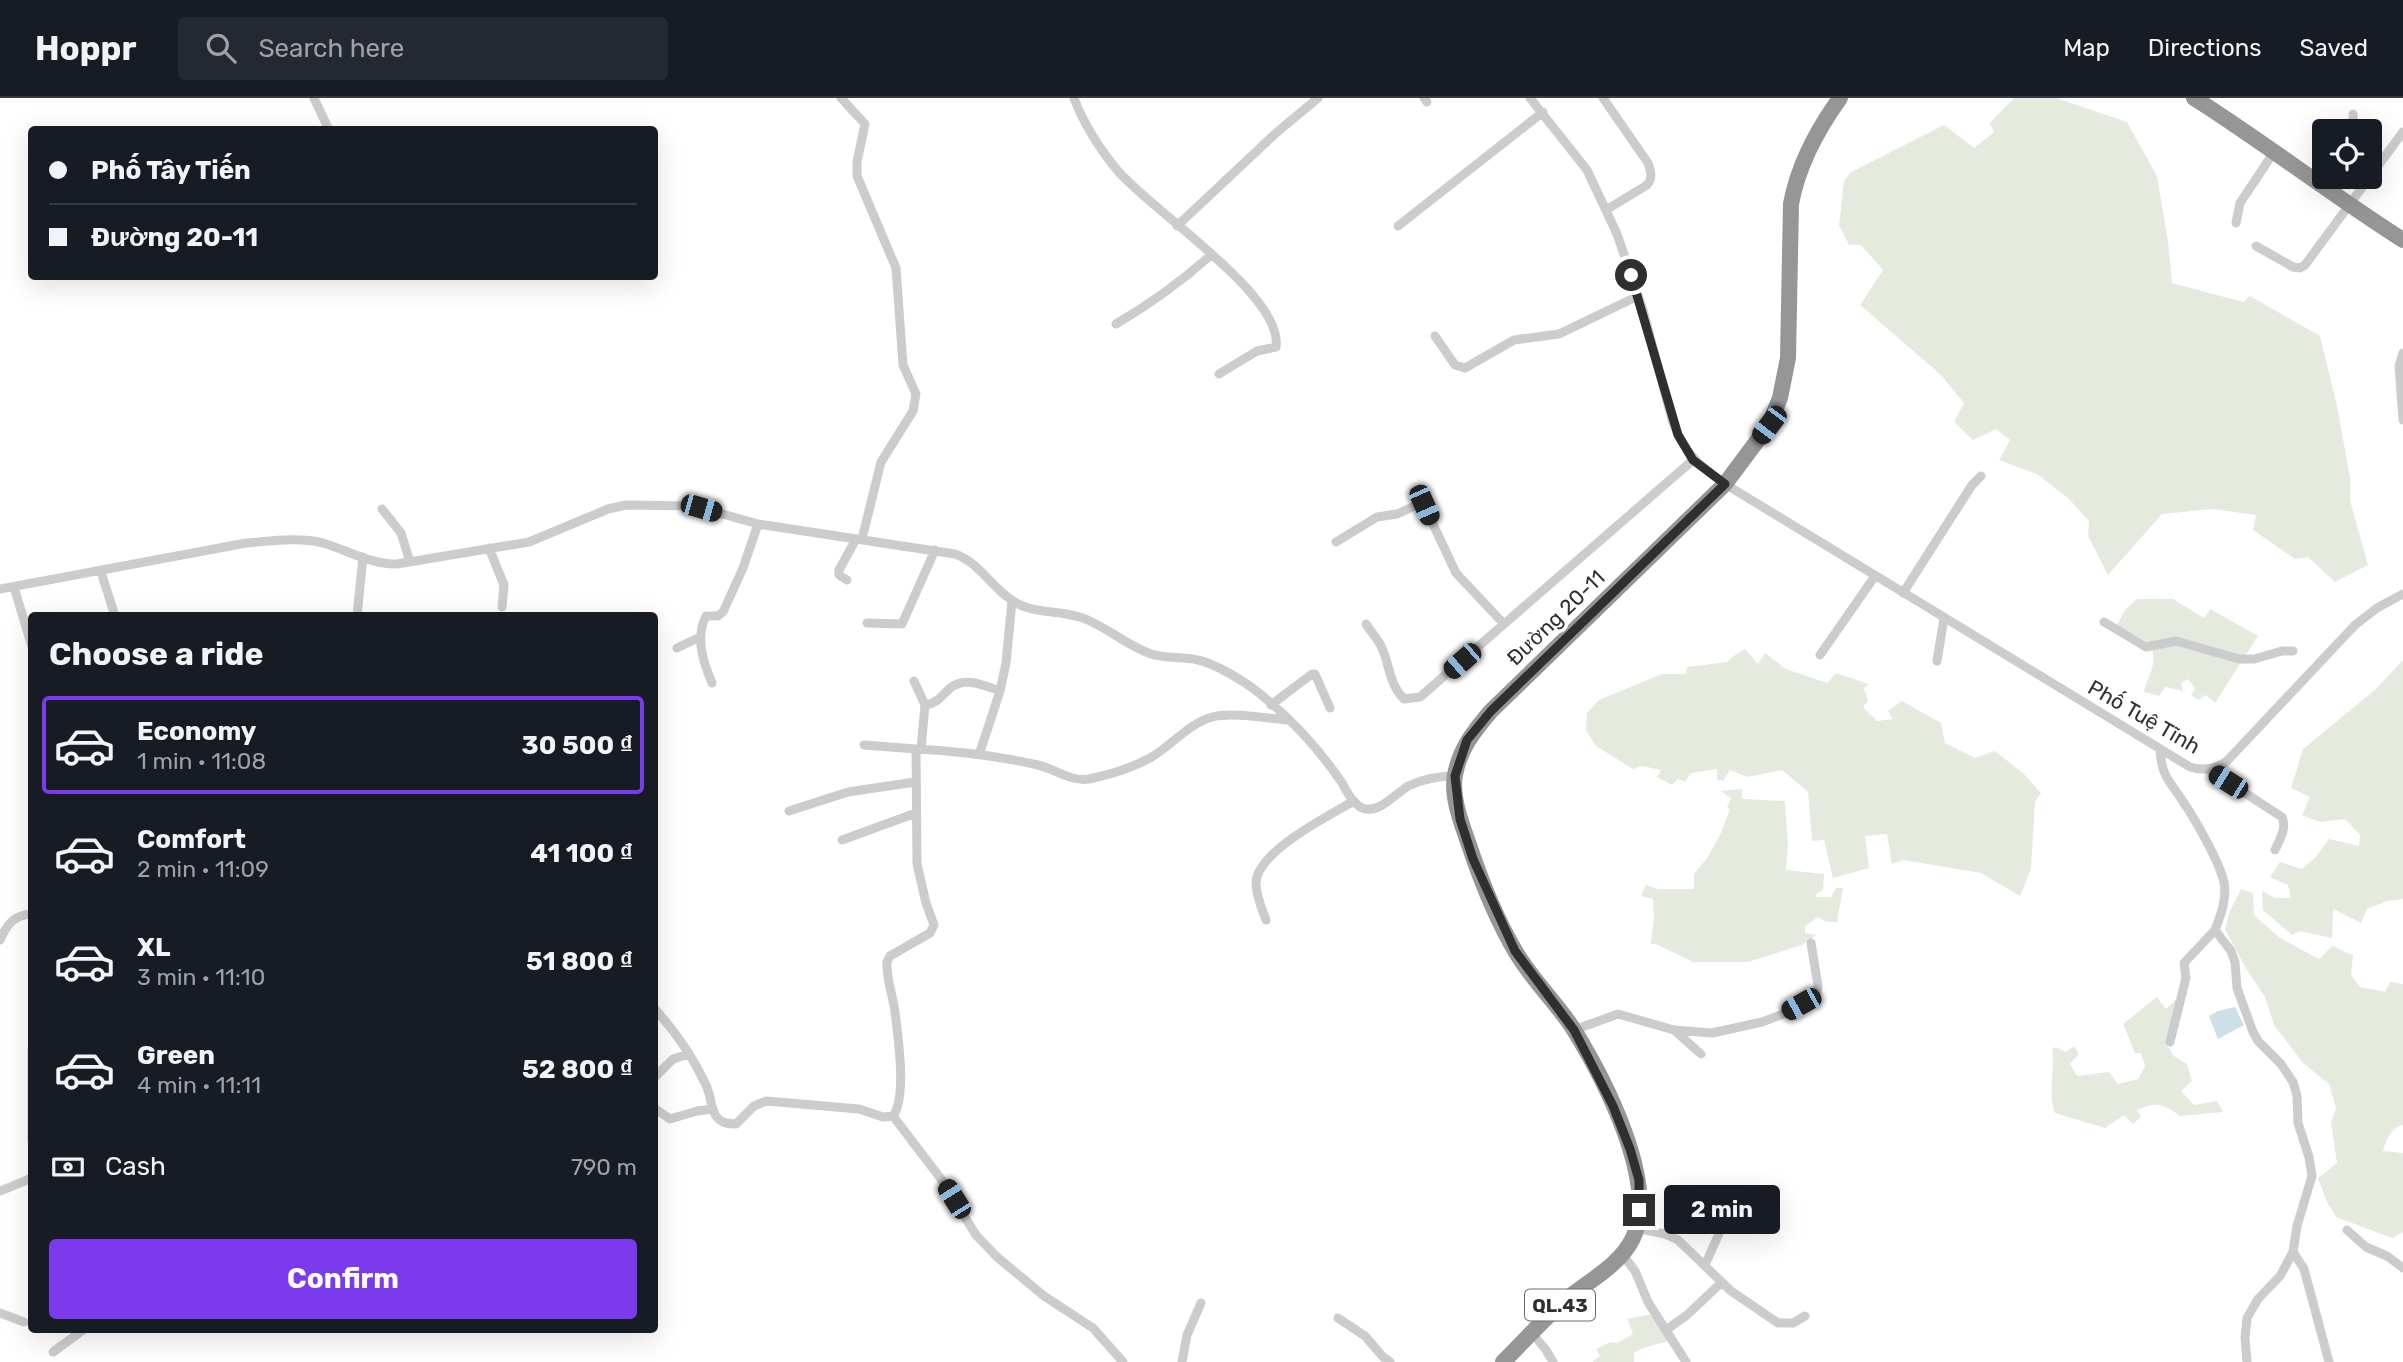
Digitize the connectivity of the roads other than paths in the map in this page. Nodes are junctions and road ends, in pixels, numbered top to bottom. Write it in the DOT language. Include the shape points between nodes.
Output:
graph roads {
  1 [pos="314,98"];
  2 [pos="841,98"];
  3 [pos="1074,98"];
  4 [pos="1318,98"];
  5 [pos="1530,98"];
  6 [pos="1603,98"];
  7 [pos="1840,98"];
  8 [pos="2194,98"];
  9 [pos="1543,112"];
  10 [pos="2353,114"];
  11 [pos="2353,119"];
  12 [pos="327,126"];
  13 [pos="2403,132"];
  14 [pos="2274,152"];
  15 [pos="2312,174"];
  16 [pos="2333,189"];
  17 [pos="2348,205"];
  18 [pos="1606,210"];
  19 [pos="2236,223"];
  20 [pos="1177,226"];
  21 [pos="1398,226"];
  22 [pos="2403,240"];
  23 [pos="2256,246"];
  24 [pos="1211,255"];
  25 [pos="1638,296"];
  26 [pos="1116,324"];
  27 [pos="1435,336"];
  28 [pos="2403,353"];
  29 [pos="1219,374"];
  30 [pos="2403,420"];
  31 [pos="1693,460"];
  32 [pos="1981,476"];
  33 [pos="1725,484"];
  34 [pos="382,509"];
  35 [pos="758,524"];
  36 [pos="859,539"];
  37 [pos="1336,542"];
  38 [pos="489,548"];
  39 [pos="935,550"];
  40 [pos="363,557"];
  41 [pos="410,562"];
  42 [pos="100,572"];
  43 [pos="1875,576"];
  44 [pos="847,580"];
  45 [pos="14,587"];
  46 [pos="0,589"];
  47 [pos="1903,593"];
  48 [pos="2403,594"];
  49 [pos="1012,601"];
  50 [pos="502,607"];
  51 [pos="114,612"];
  52 [pos="357,612"];
  53 [pos="1944,618"];
  54 [pos="2104,622"];
  55 [pos="867,623"];
  56 [pos="1366,624"];
  57 [pos="1504,624"];
  58 [pos="28,634"];
  59 [pos="700,637"];
  60 [pos="677,648"];
  61 [pos="2293,650"];
  62 [pos="1820,655"];
  63 [pos="1937,661"];
  64 [pos="914,681"];
  65 [pos="712,683"];
  66 [pos="1000,691"];
  67 [pos="925,705"];
  68 [pos="1271,705"];
  69 [pos="1330,708"];
  70 [pos="1287,720"];
  71 [pos="864,745"];
  72 [pos="918,749"];
  73 [pos="2160,749"];
  74 [pos="979,755"];
  75 [pos="2208,769"];
  76 [pos="1455,776"];
  77 [pos="915,782"];
  78 [pos="1354,801"];
  79 [pos="789,811"];
  80 [pos="916,813"];
  81 [pos="842,840"];
  82 [pos="2275,850"];
  83 [pos="28,914"];
  84 [pos="1266,920"];
  85 [pos="2215,930"];
  86 [pos="0,940"];
  87 [pos="1811,943"];
  88 [pos="658,1012"];
  89 [pos="1574,1030"];
  90 [pos="1674,1030"];
  91 [pos="2170,1042"];
  92 [pos="689,1054"];
  93 [pos="1701,1054"];
  94 [pos="658,1074"];
  95 [pos="713,1110"];
  96 [pos="658,1111"];
  97 [pos="893,1116"];
  98 [pos="28,1180"];
  99 [pos="0,1191"];
  100 [pos="1747,1204"];
  101 [pos="1636,1228"];
  102 [pos="2347,1230"];
  103 [pos="2292,1252"];
  104 [pos="1622,1254"];
  105 [pos="1705,1265"];
  106 [pos="2403,1268"];
  107 [pos="1722,1282"];
  108 [pos="1201,1303"];
  109 [pos="0,1313"];
  110 [pos="1805,1316"];
  111 [pos="1338,1318"];
  112 [pos="24,1322"];
  113 [pos="1666,1330"];
  114 [pos="79,1333"];
  115 [pos="1532,1334"];
  116 [pos="53,1352"];
  117 [pos="1123,1362"];
  118 [pos="1182,1362"];
  119 [pos="1391,1362"];
  120 [pos="1503,1362"];
  121 [pos="1553,1362"];
  122 [pos="1686,1362"];
  123 [pos="2248,1362"];
  124 [pos="2329,1362"];
  1 -- 12 [label="street"];
  2 -- 36 [label="street" via="865,124 857,176 896,268 903,365 916,394 913,411 881,463"];
  3 -- 20 [label="street" via="1117,170"];
  4 -- 20 [label="street"];
  5 -- 9 [label="street"];
  6 -- 18 [label="street" via="1651,173 1647,185"];
  7 -- 33 [label="highway, Đường 20-11 / QL.43" via="1824,120 1794,188 1788,358 1780,398 1769,425"];
  8 -- 14 [label="highway"];
  9 -- 18 [label="street" via="1587,170"];
  9 -- 21 [label="street"];
  10 -- 11 [label="street"];
  13 -- 17 [label="street"];
  14 -- 15 [label="highway"];
  14 -- 19 [label="street" via="2240,203"];
  16 -- 17 [label="highway"];
  17 -- 22 [label="highway"];
  17 -- 23 [label="street" via="2300,268"];
  18 -- 25 [label="street"];
  20 -- 24 [label="street"];
  24 -- 26 [label="street" via="1162,295"];
  24 -- 29 [label="street" via="1262,305 1277,344"];
  25 -- 27 [label="street" via="1559,334 1514,340 1465,368 1455,365"];
  25 -- 31 [label="street" via="1678,435"];
  28 -- 30 [label="street" via="2399,366"];
  31 -- 33 [label="street"];
  31 -- 57 [label="street"];
  32 -- 47 [label="street"];
  33 -- 43 [label="street"];
  33 -- 76 [label="highway, Đường 20-11 / QL.43" via="1491,711 1467,740"];
  34 -- 41 [label="street" via="401,533"];
  35 -- 36 [label="street"];
  35 -- 38 [label="street" via="694,506 626,505 528,542"];
  35 -- 59 [label="street" via="723,612 706,616"];
  36 -- 39 [label="street"];
  36 -- 44 [label="street" via="839,570"];
  37 -- 57 [label="street" via="1377,517 1421,503 1456,573"];
  38 -- 41 [label="street"];
  38 -- 50 [label="street" via="504,585"];
  39 -- 49 [label="street" via="970,561"];
  39 -- 55 [label="street" via="902,624"];
  40 -- 41 [label="street" via="388,565"];
  40 -- 42 [label="street" via="314,541 276,540"];
  40 -- 52 [label="street"];
  42 -- 45 [label="street"];
  42 -- 51 [label="street"];
  43 -- 47 [label="street"];
  43 -- 62 [label="street"];
  45 -- 46 [label="street"];
  45 -- 58 [label="street"];
  47 -- 53 [label="street"];
  48 -- 75 [label="street, Phố Tuệ Tĩnh" via="2355,625 2227,761"];
  49 -- 66 [label="street"];
  49 -- 68 [label="street" via="1093,622 1152,654 1207,663 1244,682"];
  53 -- 63 [label="street"];
  53 -- 73 [label="street, Phố Tuệ Tĩnh"];
  54 -- 61 [label="street" via="2146,647 2176,641 2239,659"];
  56 -- 57 [label="street" via="1381,645 1399,694 1412,700"];
  59 -- 60 [label="street"];
  59 -- 65 [label="street"];
  64 -- 67 [label="street"];
  66 -- 67 [label="street" via="961,682 937,702"];
  66 -- 74 [label="street"];
  67 -- 72 [label="street"];
  68 -- 69 [label="street" via="1315,674"];
  68 -- 70 [label="street"];
  70 -- 74 [label="street" via="1212,717 1151,758 1087,780 1040,765"];
  70 -- 78 [label="street" via="1323,757"];
  71 -- 72 [label="street"];
  72 -- 74 [label="street"];
  72 -- 77 [label="street"];
  73 -- 75 [label="street, Phố Tuệ Tĩnh" via="2190,767"];
  73 -- 85 [label="street" via="2161,769 2189,810 2224,883 2222,913"];
  75 -- 82 [label="street" via="2283,817 2284,830"];
  76 -- 78 [label="street" via="1410,786 1368,810"];
  76 -- 89 [label="highway, Đường 20-11 / QL.43" via="1460,819 1473,859 1509,939"];
  77 -- 79 [label="street" via="848,792"];
  77 -- 80 [label="street"];
  78 -- 84 [label="street" via="1298,835 1257,874"];
  80 -- 81 [label="street"];
  80 -- 97 [label="street" via="918,874 934,929 887,962 901,1084"];
  83 -- 86 [label="street" via="12,920"];
  85 -- 91 [label="street" via="2184,964 2186,978"];
  85 -- 103 [label="street" via="2231,951 2237,988 2253,1032 2287,1073 2297,1096 2298,1123 2312,1176"];
  87 -- 90 [label="street" via="1816,996 1762,1022 1712,1034"];
  88 -- 92 [label="street"];
  89 -- 90 [label="street" via="1618,1014"];
  89 -- 101 [label="highway, Đường 20-11 / QL.43" via="1630,1149 1639,1180"];
  90 -- 93 [label="street"];
  92 -- 94 [label="street" via="673,1059"];
  92 -- 95 [label="street" via="705,1082"];
  95 -- 96 [label="street" via="670,1119"];
  95 -- 97 [label="street" via="718,1119 730,1124 766,1101"];
  97 -- 117 [label="street" via="983,1243 1044,1296 1093,1328"];
  98 -- 99 [label="street"];
  100 -- 105 [label="street" via="1726,1221"];
  101 -- 104 [label="highway, Đường 20-11 / QL.43"];
  101 -- 105 [label="street" via="1672,1236"];
  102 -- 106 [label="street"];
  103 -- 123 [label="street" via="2280,1276 2247,1318"];
  103 -- 124 [label="street" via="2304,1269"];
  104 -- 113 [label="street"];
  104 -- 115 [label="highway, QL.43"];
  105 -- 107 [label="street"];
  107 -- 110 [label="street" via="1778,1324"];
  107 -- 113 [label="street"];
  108 -- 118 [label="street" via="1186,1335"];
  109 -- 112 [label="street"];
  111 -- 119 [label="street"];
  113 -- 122 [label="street"];
  114 -- 116 [label="street"];
  115 -- 120 [label="highway, QL.43"];
  115 -- 121 [label="street"];
}
